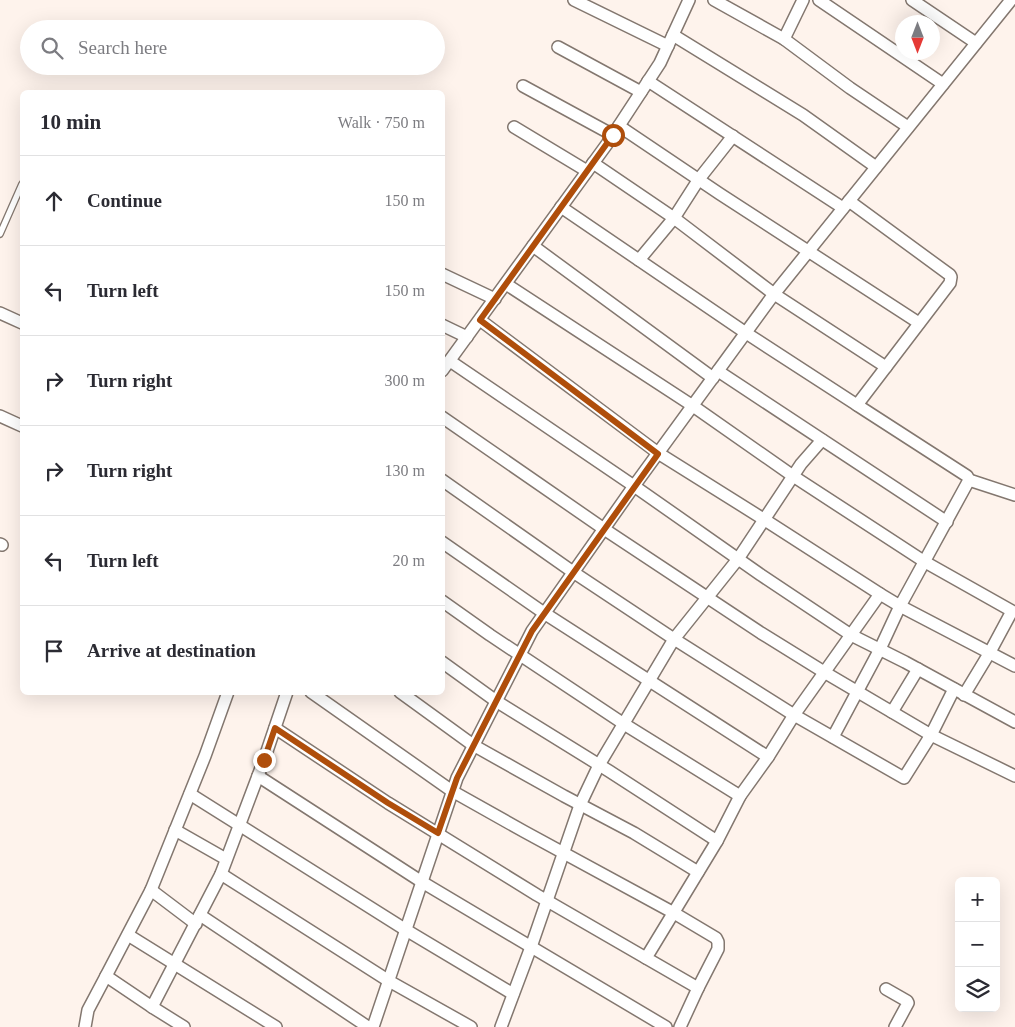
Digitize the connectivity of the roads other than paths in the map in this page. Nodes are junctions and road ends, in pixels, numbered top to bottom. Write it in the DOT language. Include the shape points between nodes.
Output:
graph roads {
  1 [pos="574,0"];
  2 [pos="689,0"];
  3 [pos="714,0"];
  4 [pos="804,0"];
  5 [pos="819,0"];
  6 [pos="912,0"];
  7 [pos="1009,1"];
  8 [pos="784,39"];
  9 [pos="670,40"];
  10 [pos="976,43"];
  11 [pos="558,47"];
  12 [pos="648,81"];
  13 [pos="943,84"];
  14 [pos="523,86"];
  15 [pos="641,92"];
  16 [pos="514,127"];
  17 [pos="908,127"];
  18 [pos="616,130"];
  19 [pos="733,136"];
  20 [pos="590,167"];
  21 [pos="876,168"];
  22 [pos="699,179"];
  23 [pos="20,189"];
  24 [pos="846,205"];
  25 [pos="561,207"];
  26 [pos="674,218"];
  27 [pos="0,234"];
  28 [pos="533,246"];
  29 [pos="809,251"];
  30 [pos="639,260"];
  31 [pos="445,275"];
  32 [pos="506,284"];
  33 [pos="774,294"];
  34 [pos="494,299"];
  35 [pos="0,313"];
  36 [pos="480,320"];
  37 [pos="20,322"];
  38 [pos="919,323"];
  39 [pos="445,326"];
  40 [pos="746,332"];
  41 [pos="467,337"];
  42 [pos="450,361"];
  43 [pos="886,367"];
  44 [pos="445,368"];
  45 [pos="715,374"];
  46 [pos="857,405"];
  47 [pos="693,406"];
  48 [pos="0,416"];
  49 [pos="445,418"];
  50 [pos="20,425"];
  51 [pos="822,440"];
  52 [pos="658,454"];
  53 [pos="793,476"];
  54 [pos="969,480"];
  55 [pos="445,482"];
  56 [pos="634,486"];
  57 [pos="1015,495"];
  58 [pos="765,520"];
  59 [pos="947,522"];
  60 [pos="604,529"];
  61 [pos="445,544"];
  62 [pos="738,559"];
  63 [pos="924,562"];
  64 [pos="573,572"];
  65 [pos="880,594"];
  66 [pos="707,597"];
  67 [pos="445,603"];
  68 [pos="900,606"];
  69 [pos="1013,611"];
  70 [pos="544,613"];
  71 [pos="851,635"];
  72 [pos="674,639"];
  73 [pos="880,649"];
  74 [pos="990,652"];
  75 [pos="519,654"];
  76 [pos="445,664"];
  77 [pos="1015,666"];
  78 [pos="918,669"];
  79 [pos="824,672"];
  80 [pos="650,680"];
  81 [pos="858,692"];
  82 [pos="959,692"];
  83 [pos="227,695"];
  84 [pos="286,695"];
  85 [pos="315,695"];
  86 [pos="404,695"];
  87 [pos="496,701"];
  88 [pos="892,712"];
  89 [pos="794,715"];
  90 [pos="1015,722"];
  91 [pos="624,724"];
  92 [pos="275,728"];
  93 [pos="931,734"];
  94 [pos="833,737"];
  95 [pos="474,745"];
  96 [pos="768,757"];
  97 [pos="599,765"];
  98 [pos="258,776"];
  99 [pos="1015,776"];
  100 [pos="452,791"];
  101 [pos="190,794"];
  102 [pos="740,796"];
  103 [pos="580,805"];
  104 [pos="240,825"];
  105 [pos="175,830"];
  106 [pos="438,833"];
  107 [pos="718,841"];
  108 [pos="563,852"];
  109 [pos="226,859"];
  110 [pos="698,872"];
  111 [pos="221,874"];
  112 [pos="422,882"];
  113 [pos="151,890"];
  114 [pos="546,900"];
  115 [pos="674,913"];
  116 [pos="198,919"];
  117 [pos="406,930"];
  118 [pos="128,935"];
  119 [pos="531,946"];
  120 [pos="646,958"];
  121 [pos="175,963"];
  122 [pos="106,976"];
  123 [pos="389,981"];
  124 [pos="698,988"];
  125 [pos="886,989"];
  126 [pos="513,994"];
  127 [pos="152,1007"];
  128 [pos="86,1027"];
  129 [pos="184,1027"];
  130 [pos="276,1027"];
  131 [pos="368,1027"];
  132 [pos="373,1027"];
  133 [pos="470,1027"];
  134 [pos="501,1027"];
  135 [pos="666,1027"];
  136 [pos="680,1027"];
  137 [pos="895,1027"];
  1 -- 9 [label="street"];
  2 -- 9 [label="street"];
  3 -- 8 [label="street"];
  4 -- 8 [label="street"];
  5 -- 13 [label="street"];
  6 -- 10 [label="street"];
  7 -- 10 [label="street"];
  8 -- 17 [label="street"];
  9 -- 12 [label="street"];
  9 -- 21 [label="street" via="803,115"];
  10 -- 13 [label="street"];
  11 -- 15 [label="street"];
  12 -- 15 [label="street"];
  12 -- 19 [label="street"];
  13 -- 17 [label="street"];
  14 -- 18 [label="street"];
  15 -- 18 [label="street"];
  16 -- 20 [label="street"];
  17 -- 21 [label="street"];
  18 -- 20 [label="street"];
  18 -- 22 [label="street"];
  19 -- 22 [label="street"];
  19 -- 24 [label="street"];
  20 -- 25 [label="street"];
  20 -- 26 [label="street"];
  21 -- 24 [label="street"];
  22 -- 26 [label="street"];
  22 -- 29 [label="street"];
  23 -- 27 [label="lane"];
  24 -- 29 [label="street"];
  24 -- 38 [label="street" via="950,275 950,283"];
  25 -- 28 [label="street"];
  25 -- 30 [label="street"];
  26 -- 30 [label="street"];
  26 -- 33 [label="street"];
  28 -- 32 [label="street"];
  28 -- 45 [label="street"];
  29 -- 33 [label="street"];
  29 -- 38 [label="street"];
  30 -- 40 [label="street"];
  31 -- 34 [label="street"];
  32 -- 34 [label="street"];
  32 -- 47 [label="street"];
  33 -- 40 [label="street"];
  33 -- 43 [label="street"];
  34 -- 36 [label="street"];
  35 -- 37 [label="street"];
  36 -- 41 [label="street"];
  36 -- 52 [label="street"];
  38 -- 43 [label="street"];
  39 -- 41 [label="street"];
  40 -- 45 [label="street"];
  40 -- 46 [label="street"];
  41 -- 42 [label="street"];
  42 -- 44 [label="street"];
  42 -- 56 [label="street"];
  43 -- 46 [label="street"];
  45 -- 47 [label="street"];
  45 -- 51 [label="street"];
  46 -- 54 [label="street"];
  47 -- 52 [label="street"];
  47 -- 53 [label="street"];
  48 -- 50 [label="street"];
  49 -- 60 [label="street"];
  51 -- 53 [label="street"];
  51 -- 59 [label="street"];
  52 -- 56 [label="street"];
  52 -- 58 [label="street"];
  53 -- 58 [label="street"];
  53 -- 63 [label="street"];
  54 -- 57 [label="street"];
  54 -- 59 [label="street"];
  55 -- 64 [label="street"];
  56 -- 60 [label="street"];
  56 -- 62 [label="street"];
  58 -- 62 [label="street"];
  58 -- 65 [label="street"];
  59 -- 63 [label="street"];
  60 -- 64 [label="street"];
  60 -- 66 [label="street"];
  61 -- 70 [label="street"];
  62 -- 66 [label="street"];
  62 -- 71 [label="street"];
  63 -- 68 [label="street"];
  63 -- 69 [label="street"];
  64 -- 70 [label="street"];
  64 -- 72 [label="street"];
  65 -- 68 [label="street"];
  65 -- 71 [label="street"];
  66 -- 72 [label="street"];
  66 -- 79 [label="street"];
  67 -- 75 [label="street"];
  68 -- 73 [label="street"];
  68 -- 74 [label="street"];
  69 -- 74 [label="street"];
  70 -- 75 [label="street"];
  70 -- 80 [label="street"];
  71 -- 73 [label="street"];
  71 -- 79 [label="street"];
  72 -- 80 [label="street"];
  72 -- 89 [label="street"];
  73 -- 78 [label="street"];
  73 -- 81 [label="street"];
  74 -- 77 [label="street"];
  74 -- 82 [label="street"];
  75 -- 87 [label="street"];
  75 -- 91 [label="street"];
  76 -- 87 [label="street"];
  78 -- 82 [label="street"];
  78 -- 88 [label="street"];
  79 -- 81 [label="street"];
  79 -- 89 [label="street"];
  80 -- 91 [label="street"];
  80 -- 96 [label="street"];
  81 -- 88 [label="street"];
  81 -- 94 [label="street"];
  82 -- 90 [label="street"];
  82 -- 93 [label="street"];
  83 -- 101 [label="street"];
  84 -- 92 [label="street"];
  85 -- 100 [label="street"];
  86 -- 95 [label="street"];
  87 -- 95 [label="street"];
  87 -- 97 [label="street"];
  88 -- 93 [label="street"];
  89 -- 94 [label="street"];
  89 -- 96 [label="street"];
  91 -- 97 [label="street"];
  91 -- 102 [label="street"];
  92 -- 98 [label="street"];
  92 -- 106 [label="street"];
  93 -- 94 [label="street" via="904,778"];
  93 -- 99 [label="street"];
  95 -- 100 [label="street"];
  95 -- 103 [label="street"];
  96 -- 102 [label="street"];
  97 -- 103 [label="street"];
  97 -- 107 [label="street"];
  98 -- 104 [label="street"];
  98 -- 112 [label="street"];
  100 -- 106 [label="street"];
  100 -- 108 [label="street"];
  101 -- 104 [label="street"];
  101 -- 105 [label="street"];
  102 -- 107 [label="street"];
  103 -- 108 [label="street"];
  103 -- 110 [label="street"];
  104 -- 109 [label="street"];
  104 -- 117 [label="street"];
  105 -- 109 [label="street"];
  105 -- 113 [label="street"];
  106 -- 112 [label="street"];
  106 -- 114 [label="street"];
  107 -- 110 [label="street"];
  108 -- 114 [label="street"];
  108 -- 115 [label="street"];
  109 -- 111 [label="street"];
  110 -- 115 [label="street"];
  111 -- 116 [label="street"];
  111 -- 123 [label="street"];
  112 -- 117 [label="street"];
  112 -- 119 [label="street"];
  113 -- 116 [label="street"];
  113 -- 118 [label="street"];
  114 -- 119 [label="street"];
  114 -- 120 [label="street"];
  115 -- 120 [label="street"];
  115 -- 124 [label="street" via="718,942 716,953"];
  116 -- 121 [label="street"];
  116 -- 131 [label="street"];
  117 -- 123 [label="street"];
  117 -- 126 [label="street"];
  118 -- 121 [label="street"];
  118 -- 122 [label="street"];
  119 -- 126 [label="street"];
  119 -- 135 [label="street"];
  120 -- 124 [label="street"];
  121 -- 127 [label="street"];
  121 -- 130 [label="street"];
  122 -- 127 [label="street"];
  122 -- 128 [label="street" via="88,1010"];
  123 -- 132 [label="street"];
  123 -- 133 [label="street"];
  124 -- 136 [label="street"];
  125 -- 137 [label="street" via="908,1003"];
  126 -- 134 [label="street"];
  127 -- 129 [label="street"];
}
